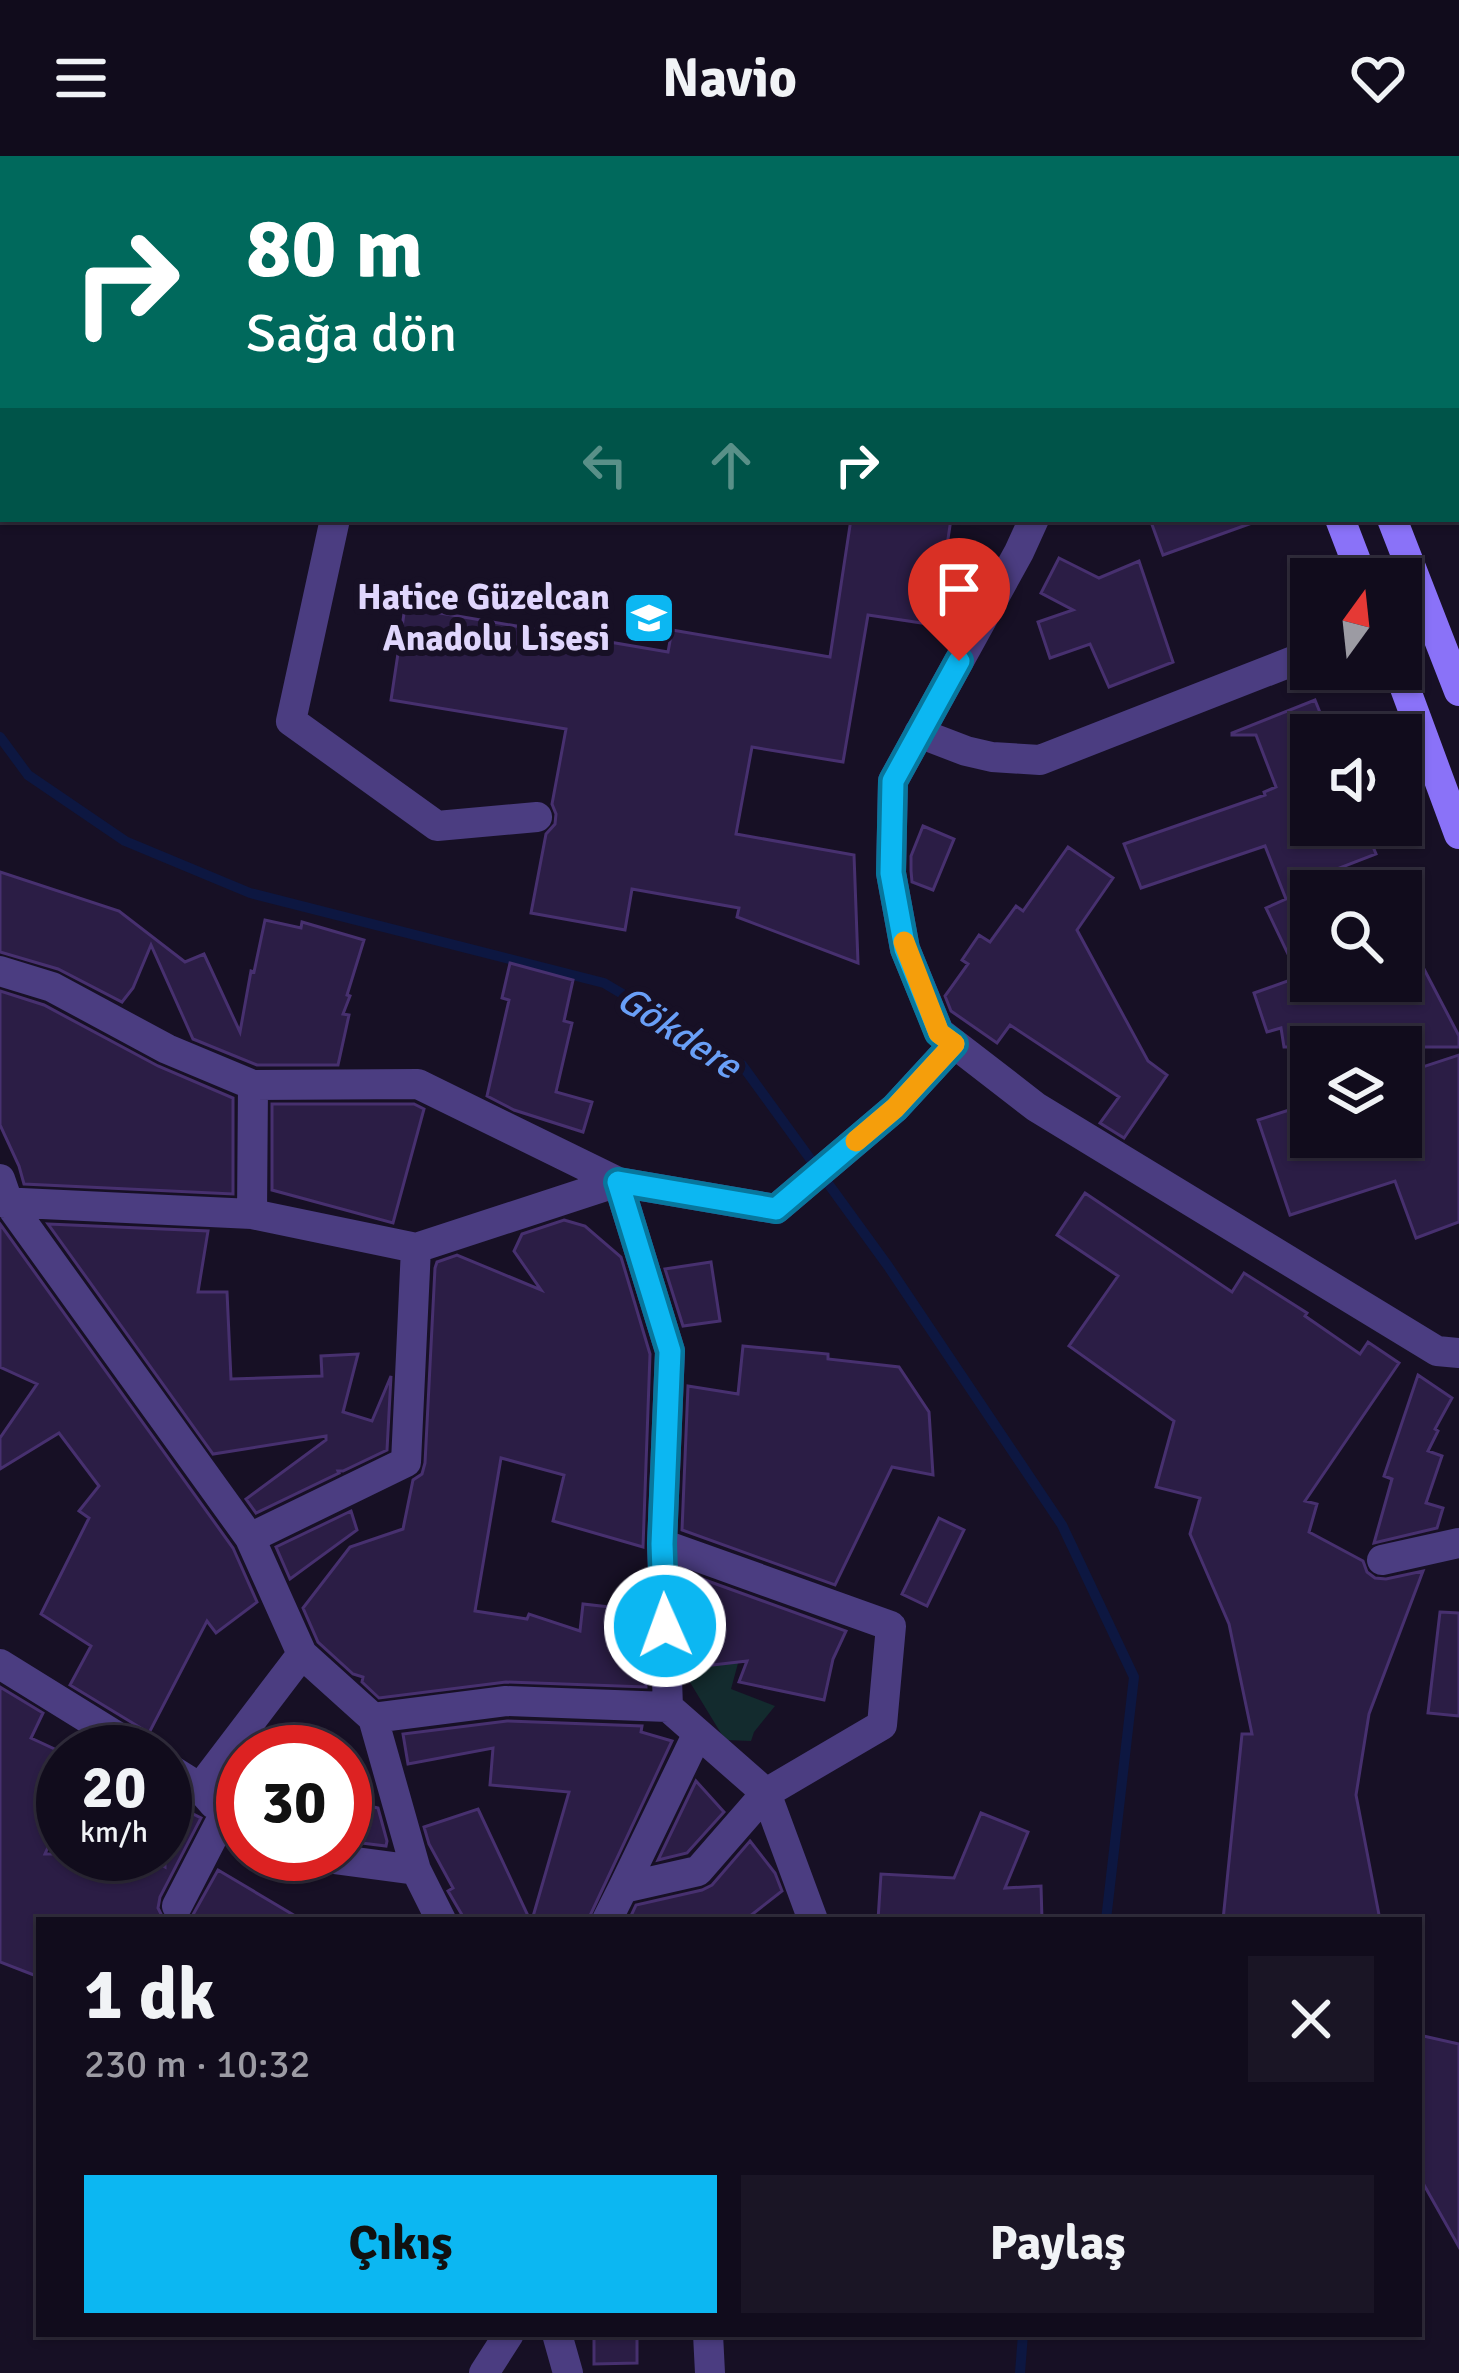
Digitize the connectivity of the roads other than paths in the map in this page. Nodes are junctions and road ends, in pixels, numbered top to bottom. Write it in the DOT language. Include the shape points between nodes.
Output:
graph roads {
  1 [pos="334,522"];
  2 [pos="1033,522"];
  3 [pos="1341,522"];
  4 [pos="1393,522"];
  5 [pos="1356,558"];
  6 [pos="1290,662"];
  7 [pos="1406,690"];
  8 [pos="1459,692"];
  9 [pos="919,733"];
  10 [pos="537,817"];
  11 [pos="1459,834"];
  12 [pos="0,971"];
  13 [pos="954,1044"];
  14 [pos="253,1085"];
  15 [pos="618,1182"];
  16 [pos="3,1194"];
  17 [pos="252,1214"];
  18 [pos="416,1248"];
  19 [pos="1452,1357"];
  20 [pos="250,1538"];
  21 [pos="1459,1543"];
  22 [pos="662,1544"];
  23 [pos="1382,1560"];
  24 [pos="302,1654"];
  25 [pos="0,1664"];
  26 [pos="668,1708"];
  27 [pos="374,1718"];
  28 [pos="98,1725"];
  29 [pos="697,1736"];
  30 [pos="192,1783"];
  31 [pos="200,1788"];
  32 [pos="766,1793"];
  33 [pos="216,1803"];
  34 [pos="216,1846"];
  35 [pos="372,1864"];
  36 [pos="416,1870"];
  37 [pos="623,1888"];
  38 [pos="177,1906"];
  39 [pos="440,1917"];
  40 [pos="608,1917"];
  41 [pos="812,1917"];
  42 [pos="507,2337"];
  43 [pos="558,2337"];
  44 [pos="708,2337"];
  45 [pos="484,2373"];
  46 [pos="568,2373"];
  47 [pos="710,2373"];
  1 -- 10 [label="street" via="291,721 437,826"];
  2 -- 9 [label="street"];
  3 -- 5 [label="main road"];
  4 -- 8 [label="main road"];
  6 -- 9 [label="street" via="1040,760 967,752"];
  7 -- 11 [label="main road"];
  9 -- 13 [label="street" via="893,781 891,873 905,949 939,1033"];
  12 -- 14 [label="street" via="52,987"];
  13 -- 15 [label="street" via="895,1108 776,1209"];
  13 -- 19 [label="street" via="1036,1107"];
  14 -- 15 [label="street" via="418,1084"];
  14 -- 17 [label="street"];
  15 -- 18 [label="street"];
  15 -- 22 [label="street" via="670,1351"];
  16 -- 17 [label="street"];
  16 -- 20 [label="street"];
  17 -- 18 [label="street"];
  18 -- 20 [label="street" via="406,1462"];
  20 -- 24 [label="street"];
  21 -- 23 [label="street"];
  22 -- 26 [label="street"];
  22 -- 32 [label="street" via="891,1627 882,1725"];
  24 -- 27 [label="street"];
  24 -- 31 [label="street"];
  25 -- 28 [label="street"];
  26 -- 27 [label="street" via="506,1701"];
  26 -- 29 [label="street"];
  27 -- 36 [label="street"];
  29 -- 32 [label="street"];
  29 -- 37 [label="street"];
  30 -- 31 [label="street"];
  31 -- 33 [label="street"];
  32 -- 37 [label="street" via="698,1871"];
  32 -- 41 [label="street"];
  34 -- 38 [label="street"];
  35 -- 36 [label="street"];
  36 -- 39 [label="street"];
  37 -- 40 [label="street"];
  42 -- 45 [label="street"];
  43 -- 46 [label="street"];
  44 -- 47 [label="street"];
}
